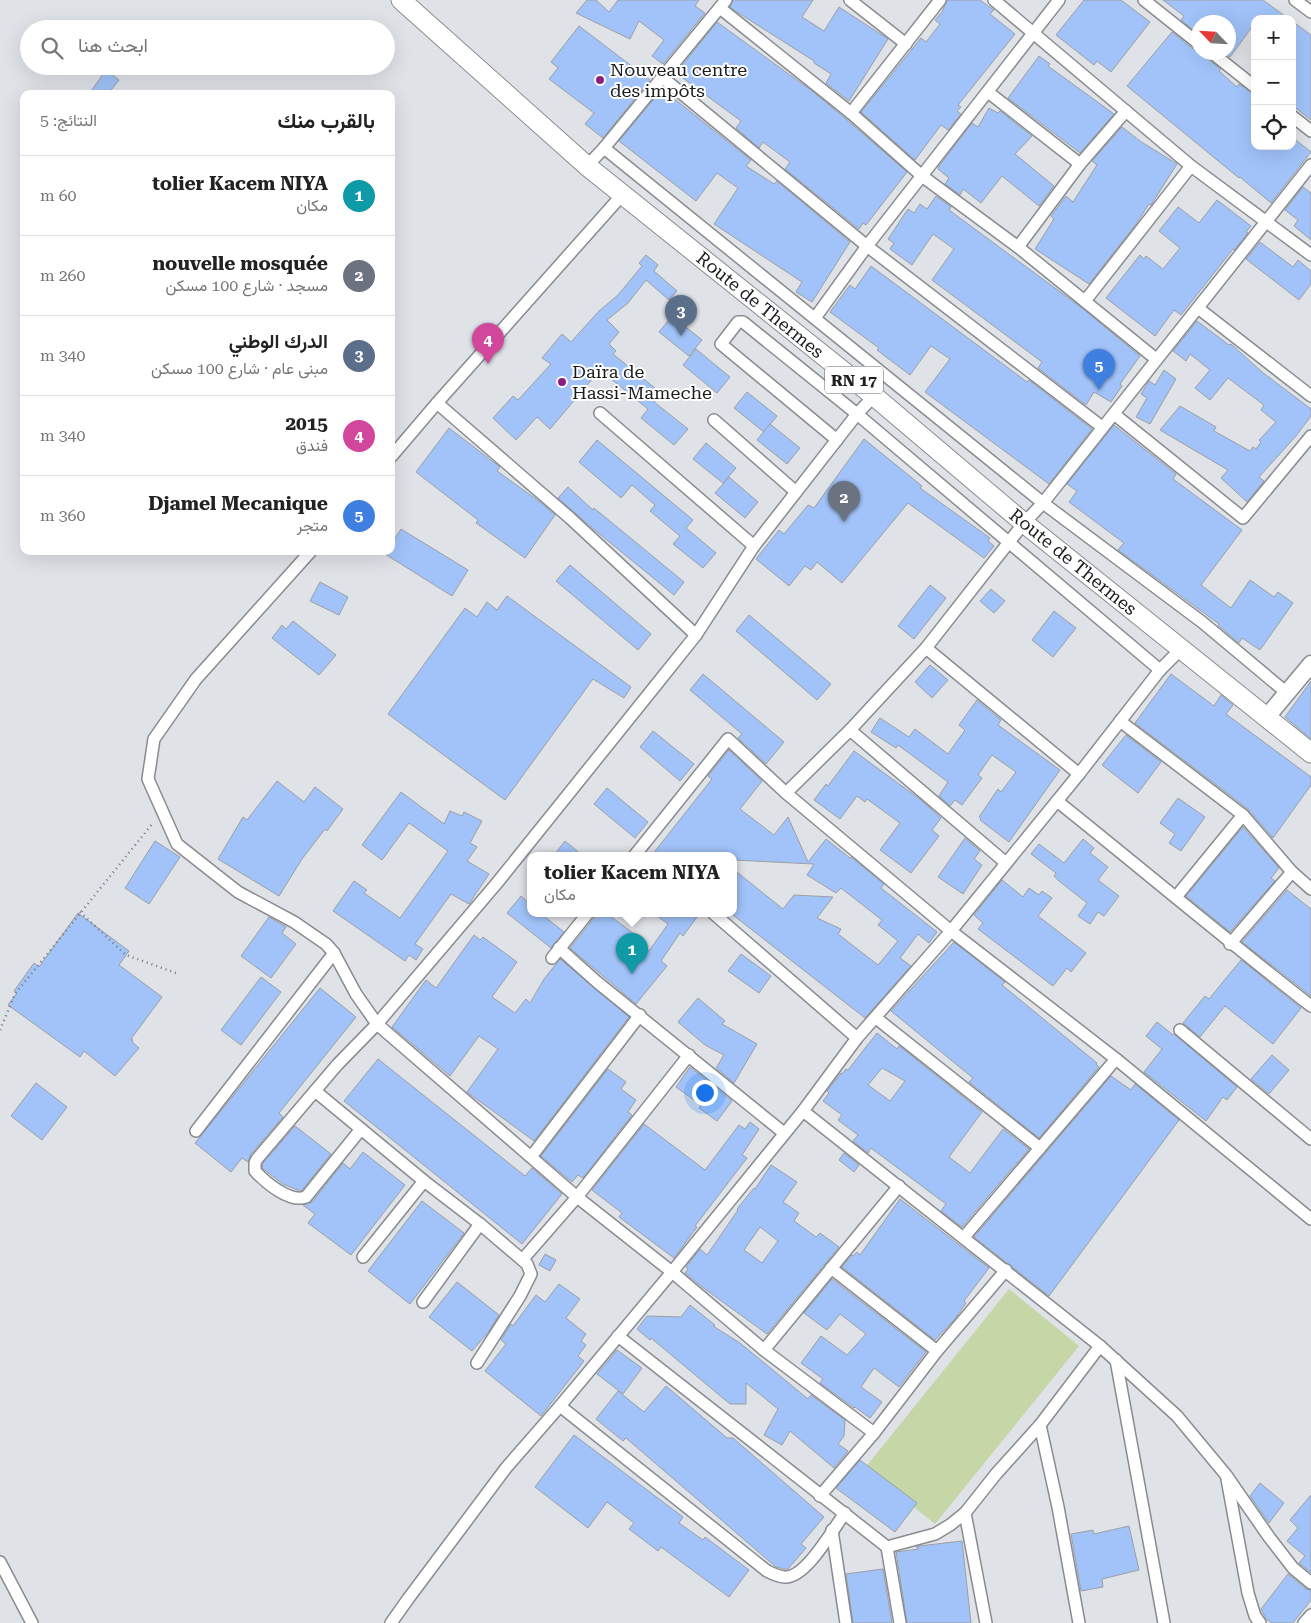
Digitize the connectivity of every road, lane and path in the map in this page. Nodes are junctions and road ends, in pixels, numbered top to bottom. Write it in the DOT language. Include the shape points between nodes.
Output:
graph roads {
  1 [pos="401,0"];
  2 [pos="850,0"];
  3 [pos="940,0"];
  4 [pos="994,0"];
  5 [pos="1059,0"];
  6 [pos="1144,0"];
  7 [pos="1294,0"];
  8 [pos="723,4"];
  9 [pos="1311,12"];
  10 [pos="1034,32"];
  11 [pos="1191,37"];
  12 [pos="906,44"];
  13 [pos="1221,60"];
  14 [pos="663,78"];
  15 [pos="1251,84"];
  16 [pos="988,92"];
  17 [pos="1126,111"];
  18 [pos="851,113"];
  19 [pos="1296,119"];
  20 [pos="1311,131"];
  21 [pos="604,148"];
  22 [pos="1080,164"];
  23 [pos="1311,165"];
  24 [pos="587,166"];
  25 [pos="1191,166"];
  26 [pos="922,176"];
  27 [pos="622,195"];
  28 [pos="1266,221"];
  29 [pos="867,246"];
  30 [pos="1018,247"];
  31 [pos="1311,255"];
  32 [pos="1085,300"];
  33 [pos="1198,308"];
  34 [pos="815,318"];
  35 [pos="1156,359"];
  36 [pos="874,396"];
  37 [pos="1311,396"];
  38 [pos="437,403"];
  39 [pos="600,413"];
  40 [pos="857,414"];
  41 [pos="1114,414"];
  42 [pos="714,420"];
  43 [pos="1102,427"];
  44 [pos="1311,436"];
  45 [pos="837,440"];
  46 [pos="395,452"];
  47 [pos="796,492"];
  48 [pos="1043,503"];
  49 [pos="1024,523"];
  50 [pos="1008,543"];
  51 [pos="754,546"];
  52 [pos="307,555"];
  53 [pos="696,635"];
  54 [pos="926,648"];
  55 [pos="1181,649"];
  56 [pos="1311,664"];
  57 [pos="1160,670"];
  58 [pos="1287,693"];
  59 [pos="1266,718"];
  60 [pos="1120,721"];
  61 [pos="850,730"];
  62 [pos="1311,753"];
  63 [pos="1079,774"];
  64 [pos="786,793"];
  65 [pos="1057,801"];
  66 [pos="162,811"];
  67 [pos="1243,815"];
  68 [pos="641,852"];
  69 [pos="1006,863"];
  70 [pos="1292,872"];
  71 [pos="1311,889"];
  72 [pos="1176,897"];
  73 [pos="80,912"];
  74 [pos="585,917"];
  75 [pos="718,917"];
  76 [pos="951,931"];
  77 [pos="1230,944"];
  78 [pos="334,953"];
  79 [pos="176,973"];
  80 [pos="1311,1006"];
  81 [pos="640,1015"];
  82 [pos="876,1018"];
  83 [pos="377,1024"];
  84 [pos="0,1030"];
  85 [pos="1180,1030"];
  86 [pos="857,1038"];
  87 [pos="689,1055"];
  88 [pos="1116,1059"];
  89 [pos="315,1091"];
  90 [pos="803,1111"];
  91 [pos="361,1130"];
  92 [pos="196,1131"];
  93 [pos="784,1132"];
  94 [pos="1311,1139"];
  95 [pos="1040,1148"];
  96 [pos="530,1157"];
  97 [pos="424,1181"];
  98 [pos="899,1186"];
  99 [pos="577,1197"];
  100 [pos="1311,1219"];
  101 [pos="480,1224"];
  102 [pos="964,1237"];
  103 [pos="363,1257"];
  104 [pos="523,1259"];
  105 [pos="831,1268"];
  106 [pos="1006,1270"];
  107 [pos="672,1272"];
  108 [pos="423,1302"];
  109 [pos="618,1336"];
  110 [pos="1100,1346"];
  111 [pos="764,1350"];
  112 [pos="937,1351"];
  113 [pos="1116,1360"];
  114 [pos="477,1363"];
  115 [pos="560,1406"];
  116 [pos="1040,1425"];
  117 [pos="874,1433"];
  118 [pos="1226,1475"];
  119 [pos="820,1496"];
  120 [pos="965,1512"];
  121 [pos="845,1513"];
  122 [pos="832,1530"];
  123 [pos="887,1547"];
  124 [pos="0,1562"];
  125 [pos="1311,1583"];
  126 [pos="1311,1615"];
  127 [pos="32,1623"];
  128 [pos="391,1623"];
  129 [pos="846,1623"];
  130 [pos="900,1623"];
  131 [pos="986,1623"];
  132 [pos="1079,1623"];
  133 [pos="1164,1623"];
  134 [pos="1260,1623"];
  135 [pos="1304,1623"];
  1 -- 24 [label="main road, Route de Thermes / RN 17"];
  2 -- 12 [label="street"];
  3 -- 12 [label="street"];
  4 -- 10 [label="street"];
  5 -- 10 [label="street"];
  6 -- 11 [label="street"];
  7 -- 9 [label="street"];
  8 -- 14 [label="street"];
  8 -- 18 [label="street"];
  10 -- 16 [label="street"];
  10 -- 17 [label="street"];
  12 -- 18 [label="street"];
  13 -- 15 [label="street"];
  14 -- 21 [label="street"];
  14 -- 29 [label="street"];
  16 -- 22 [label="street"];
  16 -- 26 [label="street"];
  17 -- 22 [label="street"];
  17 -- 25 [label="street"];
  18 -- 26 [label="street"];
  19 -- 20 [label="street"];
  21 -- 24 [label="street"];
  21 -- 34 [label="street"];
  22 -- 30 [label="street"];
  23 -- 28 [label="street"];
  24 -- 27 [label="main road, Route de Thermes / RN 17"];
  25 -- 28 [label="street"];
  25 -- 32 [label="street"];
  26 -- 29 [label="street"];
  26 -- 30 [label="street"];
  27 -- 36 [label="main road, Route de Thermes / RN 17"];
  27 -- 38 [label="street"];
  28 -- 31 [label="street"];
  28 -- 33 [label="street"];
  29 -- 34 [label="street"];
  29 -- 43 [label="street"];
  30 -- 32 [label="street"];
  32 -- 35 [label="street"];
  33 -- 35 [label="street"];
  33 -- 37 [label="street"];
  34 -- 48 [label="street"];
  35 -- 41 [label="street"];
  36 -- 40 [label="street"];
  36 -- 49 [label="main road, Route de Thermes / RN 17"];
  38 -- 46 [label="street"];
  38 -- 53 [label="street" via="570,518"];
  39 -- 51 [label="street"];
  40 -- 45 [label="street"];
  40 -- 45 [label="street" via="743,322 738,322 721,344"];
  40 -- 50 [label="street"];
  41 -- 43 [label="street"];
  41 -- 44 [label="street" via="1243,518"];
  42 -- 47 [label="street"];
  43 -- 48 [label="street"];
  45 -- 47 [label="street"];
  47 -- 51 [label="street"];
  48 -- 49 [label="street"];
  48 -- 58 [label="street" via="1202,622"];
  49 -- 50 [label="street"];
  49 -- 55 [label="main road, Route de Thermes / RN 17"];
  50 -- 54 [label="street"];
  50 -- 57 [label="street"];
  51 -- 53 [label="street"];
  52 -- 66 [label="street" via="196,679 154,739 148,780"];
  53 -- 83 [label="street" via="497,883"];
  54 -- 61 [label="street"];
  54 -- 63 [label="street"];
  55 -- 57 [label="street"];
  55 -- 59 [label="main road, Route de Thermes / RN 17"];
  56 -- 58 [label="main road"];
  57 -- 60 [label="street"];
  58 -- 59 [label="main road"];
  59 -- 62 [label="main road, Route de Thermes / RN 17"];
  60 -- 63 [label="street"];
  60 -- 67 [label="street"];
  61 -- 64 [label="street"];
  61 -- 69 [label="street"];
  63 -- 65 [label="street"];
  64 -- 68 [label="street" via="728,739"];
  64 -- 76 [label="street"];
  65 -- 69 [label="street"];
  65 -- 72 [label="street"];
  66 -- 73 [label="path"];
  66 -- 78 [label="street" via="177,844 238,892 294,922"];
  67 -- 70 [label="street"];
  67 -- 72 [label="street"];
  69 -- 76 [label="street"];
  70 -- 71 [label="street"];
  70 -- 77 [label="street"];
  72 -- 77 [label="street"];
  73 -- 79 [label="path" via="126,955"];
  73 -- 84 [label="path" via="15,994"];
  74 -- 81 [label="street" via="556,953"];
  75 -- 86 [label="street"];
  76 -- 82 [label="street"];
  76 -- 88 [label="street"];
  77 -- 80 [label="street"];
  78 -- 83 [label="street"];
  78 -- 92 [label="street"];
  81 -- 87 [label="street"];
  81 -- 96 [label="street"];
  82 -- 86 [label="street"];
  82 -- 95 [label="street"];
  83 -- 89 [label="street"];
  83 -- 96 [label="street"];
  85 -- 94 [label="street"];
  86 -- 90 [label="street"];
  87 -- 93 [label="street"];
  87 -- 99 [label="street"];
  88 -- 95 [label="street"];
  88 -- 100 [label="street"];
  89 -- 91 [label="street"];
  89 -- 91 [label="street" via="257,1159 256,1171 260,1176 288,1197 306,1197"];
  90 -- 93 [label="street"];
  90 -- 98 [label="street"];
  91 -- 97 [label="street"];
  93 -- 107 [label="street"];
  95 -- 102 [label="street"];
  96 -- 99 [label="street"];
  97 -- 101 [label="street"];
  97 -- 103 [label="street"];
  98 -- 102 [label="street"];
  98 -- 105 [label="street"];
  99 -- 104 [label="street"];
  99 -- 107 [label="street"];
  101 -- 104 [label="street"];
  101 -- 108 [label="street"];
  102 -- 106 [label="street"];
  104 -- 114 [label="street" via="531,1272 528,1280"];
  105 -- 111 [label="street"];
  105 -- 112 [label="street"];
  106 -- 110 [label="street"];
  106 -- 112 [label="street"];
  107 -- 109 [label="street"];
  107 -- 111 [label="street"];
  109 -- 115 [label="street"];
  109 -- 119 [label="street"];
  110 -- 113 [label="street"];
  110 -- 116 [label="street"];
  111 -- 117 [label="street"];
  112 -- 117 [label="street"];
  113 -- 118 [label="street" via="1178,1416"];
  113 -- 133 [label="street"];
  115 -- 122 [label="street" via="777,1576 787,1578 798,1573"];
  115 -- 128 [label="street" via="506,1468"];
  116 -- 120 [label="street"];
  116 -- 132 [label="street"];
  117 -- 119 [label="street"];
  118 -- 125 [label="street" via="1281,1553"];
  118 -- 134 [label="street" via="1248,1593"];
  119 -- 121 [label="street"];
  120 -- 123 [label="street" via="935,1534"];
  120 -- 131 [label="street"];
  121 -- 122 [label="street"];
  121 -- 123 [label="street"];
  122 -- 129 [label="street"];
  123 -- 130 [label="street"];
  124 -- 127 [label="street"];
  126 -- 135 [label="street"];
}
